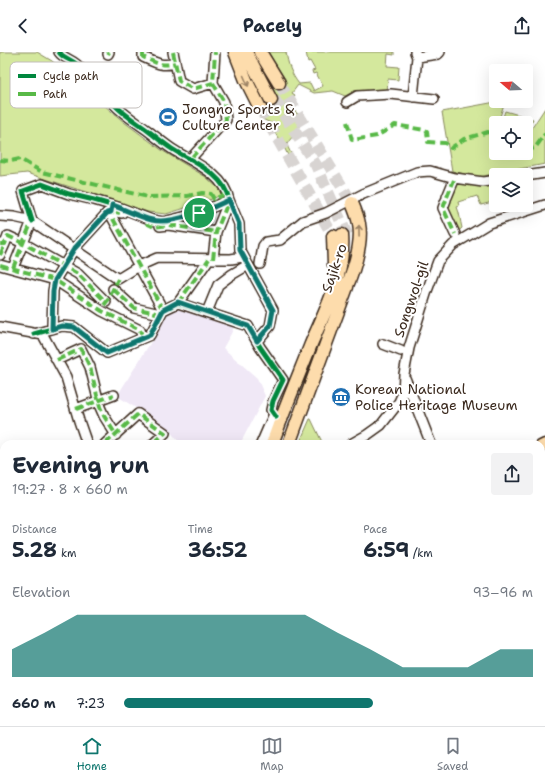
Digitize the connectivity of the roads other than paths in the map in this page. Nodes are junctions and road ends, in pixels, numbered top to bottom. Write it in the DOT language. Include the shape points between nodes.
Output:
graph roads {
  1 [pos="59,52"];
  2 [pos="143,52"];
  3 [pos="173,52"];
  4 [pos="215,52"];
  5 [pos="236,52"];
  6 [pos="246,52"];
  7 [pos="250,52"];
  8 [pos="260,52"];
  9 [pos="440,52"];
  10 [pos="416,55"];
  11 [pos="74,62"];
  12 [pos="175,63"];
  13 [pos="279,82"];
  14 [pos="213,83"];
  15 [pos="413,97"];
  16 [pos="434,99"];
  17 [pos="347,102"];
  18 [pos="119,108"];
  19 [pos="260,108"];
  20 [pos="191,158"];
  21 [pos="545,173"];
  22 [pos="533,175"];
  23 [pos="454,180"];
  24 [pos="489,181"];
  25 [pos="229,200"];
  26 [pos="352,204"];
  27 [pos="545,205"];
  28 [pos="112,208"];
  29 [pos="0,216"];
  30 [pos="32,221"];
  31 [pos="216,232"];
  32 [pos="455,234"];
  33 [pos="23,243"];
  34 [pos="2,244"];
  35 [pos="74,249"];
  36 [pos="0,255"];
  37 [pos="211,259"];
  38 [pos="246,261"];
  39 [pos="260,264"];
  40 [pos="0,265"];
  41 [pos="65,266"];
  42 [pos="139,266"];
  43 [pos="12,268"];
  44 [pos="118,279"];
  45 [pos="55,280"];
  46 [pos="347,288"];
  47 [pos="113,289"];
  48 [pos="178,302"];
  49 [pos="322,304"];
  50 [pos="103,306"];
  51 [pos="207,312"];
  52 [pos="161,313"];
  53 [pos="0,328"];
  54 [pos="52,329"];
  55 [pos="34,334"];
  56 [pos="143,338"];
  57 [pos="257,341"];
  58 [pos="315,342"];
  59 [pos="383,344"];
  60 [pos="402,351"];
  61 [pos="57,360"];
  62 [pos="404,374"];
  63 [pos="114,395"];
  64 [pos="99,401"];
  65 [pos="76,410"];
  66 [pos="279,421"];
  67 [pos="116,435"];
  68 [pos="86,440"];
  69 [pos="110,440"];
  70 [pos="157,440"];
  71 [pos="264,440"];
  72 [pos="267,440"];
  73 [pos="273,440"];
  74 [pos="279,440"];
  75 [pos="290,440"];
  76 [pos="358,440"];
  77 [pos="429,440"];
  1 -- 11 [label="street" via="61,56"];
  2 -- 12 [label="street" via="143,58 158,64"];
  3 -- 12 [label="street"];
  4 -- 14 [label="street"];
  5 -- 19 [label="main road, one-way"];
  6 -- 7 [label="main road" via="272,99"];
  8 -- 13 [label="main road"];
  9 -- 10 [label="street"];
  10 -- 15 [label="street"];
  12 -- 14 [label="street" via="179,81 193,89"];
  14 -- 20 [label="street" via="224,102 226,120"];
  15 -- 16 [label="street"];
  15 -- 17 [label="street" via="391,94 357,96"];
  18 -- 20 [label="street" via="172,149"];
  20 -- 25 [label="street" via="219,179 228,193"];
  21 -- 22 [label="street"];
  23 -- 32 [label="street" via="443,208"];
  24 -- 39 [label="street" via="455,178 430,171 416,172 303,221 280,240 266,242"];
  25 -- 28 [label="street" via="199,213 163,222"];
  25 -- 31 [label="street"];
  25 -- 38 [label="street" via="239,224 240,250"];
  46 -- 26 [label="main road, Sajik-ro, one-way" via="360,236 360,224"];
  27 -- 62 [label="street, Songwol-gil" via="488,223 453,245 438,261 417,321"];
  28 -- 30 [label="street" via="42,184 23,191"];
  28 -- 31 [label="street" via="154,227 168,225"];
  28 -- 35 [label="street"];
  28 -- 42 [label="street" via="112,217"];
  29 -- 30 [label="street"];
  30 -- 33 [label="street"];
  30 -- 35 [label="street"];
  31 -- 37 [label="street"];
  33 -- 34 [label="street" via="8,236"];
  33 -- 41 [label="street"];
  33 -- 43 [label="street"];
  34 -- 36 [label="street"];
  35 -- 41 [label="street"];
  35 -- 44 [label="street"];
  37 -- 38 [label="street"];
  37 -- 42 [label="street" via="157,258"];
  37 -- 48 [label="street"];
  38 -- 51 [label="street" via="218,285"];
  38 -- 57 [label="street" via="273,310 270,326"];
  40 -- 43 [label="street"];
  41 -- 45 [label="street"];
  41 -- 50 [label="street" via="78,274"];
  42 -- 44 [label="street"];
  42 -- 52 [label="street"];
  43 -- 45 [label="street"];
  44 -- 47 [label="street"];
  45 -- 50 [label="street"];
  45 -- 54 [label="street"];
  46 -- 58 [label="main road, Sajik-ro"];
  46 -- 75 [label="main road"];
  47 -- 50 [label="street"];
  47 -- 52 [label="street" via="134,308"];
  48 -- 51 [label="street"];
  48 -- 52 [label="street"];
  49 -- 58 [label="main road, Sajik-ro"];
  49 -- 58 [label="main road, Sajik-ro" via="341,235 343,247 339,273"];
  49 -- 66 [label="main road" via="296,364"];
  50 -- 56 [label="street" via="140,330"];
  51 -- 57 [label="street" via="248,326"];
  52 -- 56 [label="street" via="150,335"];
  53 -- 55 [label="street"];
  54 -- 55 [label="street"];
  54 -- 56 [label="street" via="62,326 74,327 107,353"];
  55 -- 61 [label="street" via="43,335"];
  57 -- 66 [label="street" via="283,380 271,410"];
  58 -- 66 [label="main road, Sajik-ro"];
  59 -- 60 [label="street"];
  61 -- 64 [label="street" via="81,349 90,367"];
  61 -- 65 [label="street" via="66,377"];
  62 -- 76 [label="street, Songwol-gil" via="403,393 399,402 381,425"];
  62 -- 77 [label="street"];
  63 -- 64 [label="street"];
  64 -- 65 [label="street"];
  64 -- 67 [label="street" via="104,416"];
  65 -- 68 [label="street"];
  66 -- 71 [label="street"];
  66 -- 72 [label="main road"];
  66 -- 73 [label="main road"];
  66 -- 74 [label="main road"];
  67 -- 69 [label="street"];
  67 -- 70 [label="street" via="138,414 165,433"];
}
